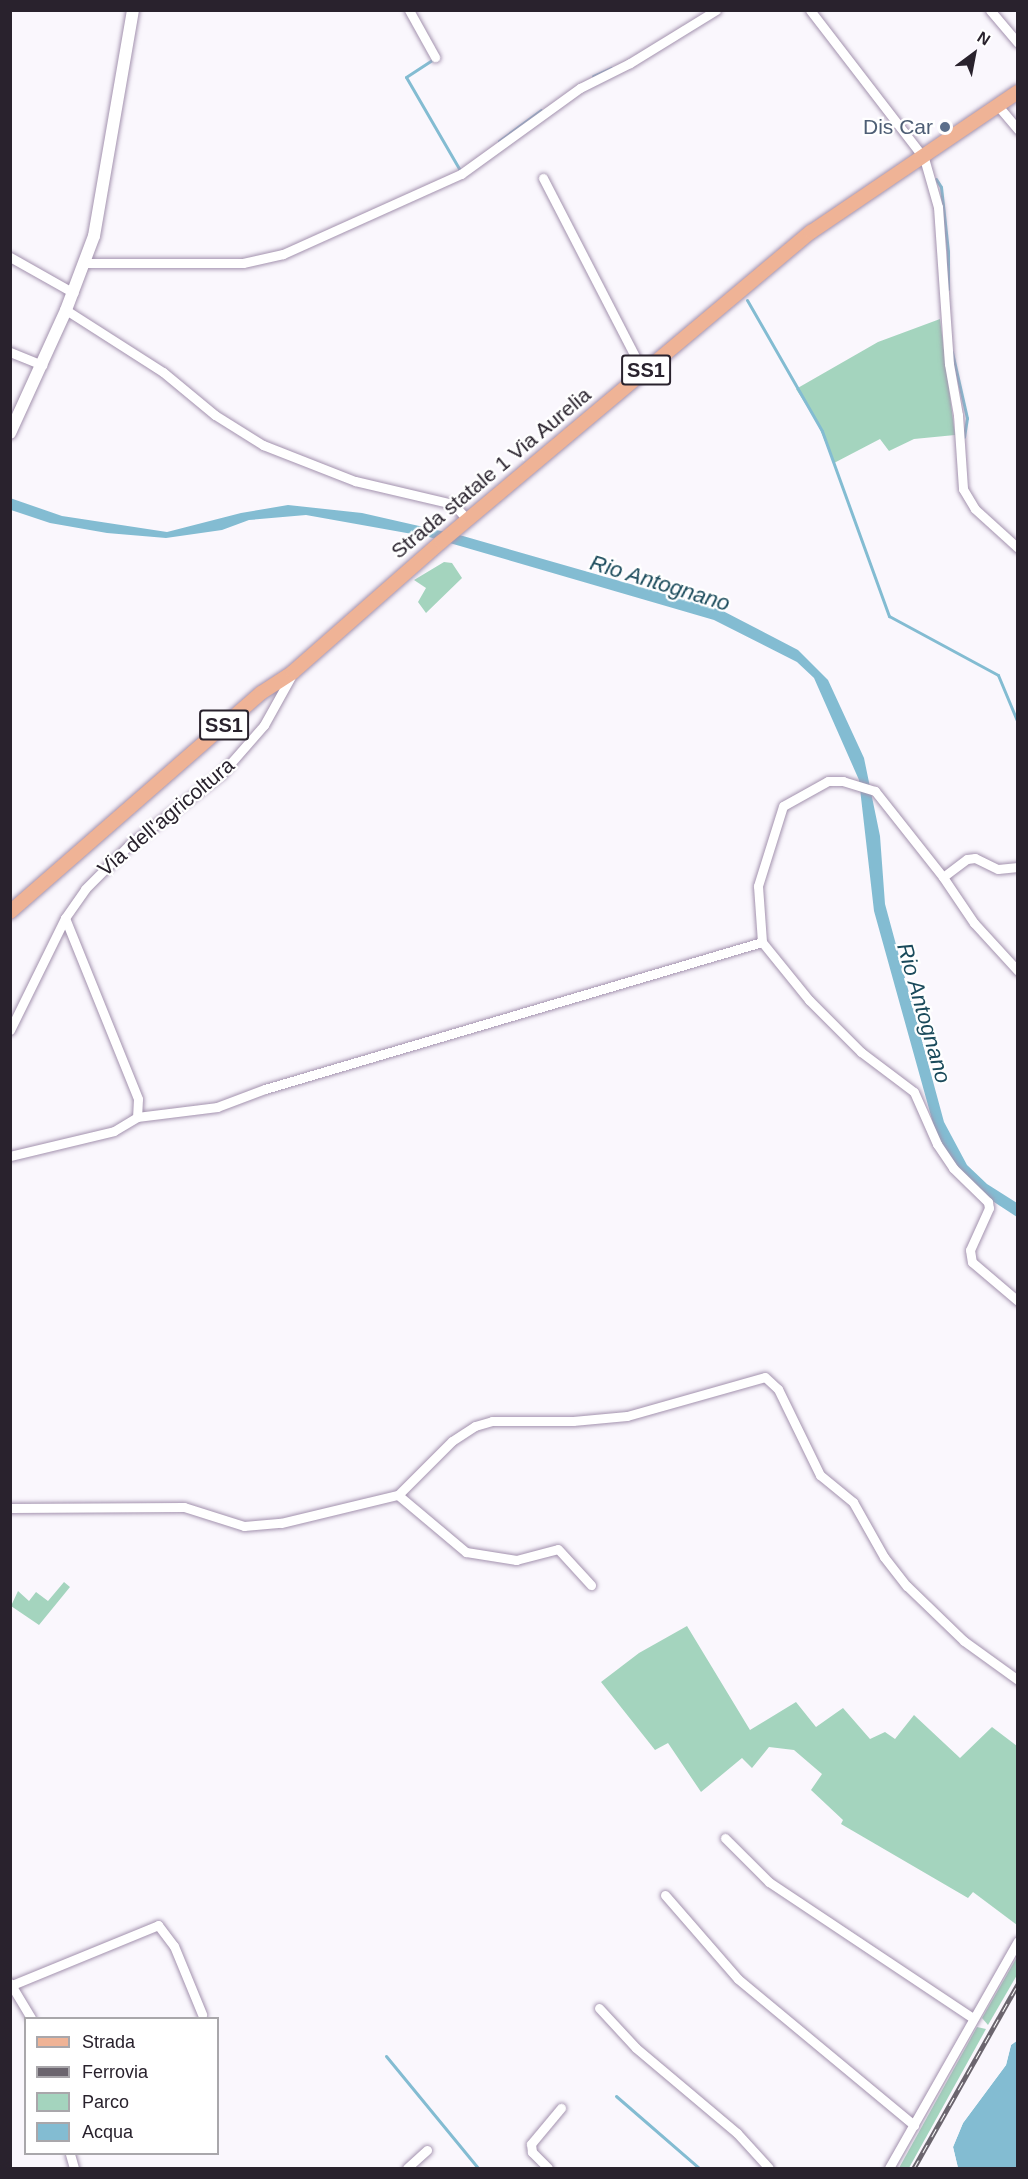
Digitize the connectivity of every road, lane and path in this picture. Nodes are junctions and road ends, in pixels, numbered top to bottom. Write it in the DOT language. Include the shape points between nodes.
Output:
graph roads {
  1 [pos="133,10"];
  2 [pos="409,10"];
  3 [pos="716,10"];
  4 [pos="810,10"];
  5 [pos="990,10"];
  6 [pos="1017,43"];
  7 [pos="435,57"];
  8 [pos="1017,92"];
  9 [pos="999,107"];
  10 [pos="1017,130"];
  11 [pos="924,158"];
  12 [pos="543,178"];
  13 [pos="10,257"];
  14 [pos="85,263"];
  15 [pos="74,293"];
  16 [pos="66,310"];
  17 [pos="10,352"];
  18 [pos="42,365"];
  19 [pos="643,372"];
  20 [pos="10,433"];
  21 [pos="466,521"];
  22 [pos="1017,548"];
  23 [pos="293,672"];
  24 [pos="1017,867"];
  25 [pos="943,877"];
  26 [pos="10,912"];
  27 [pos="65,918"];
  28 [pos="762,942"];
  29 [pos="1017,971"];
  30 [pos="10,1030"];
  31 [pos="137,1117"];
  32 [pos="10,1156"];
  33 [pos="1017,1301"];
  34 [pos="398,1494"];
  35 [pos="10,1508"];
  36 [pos="591,1585"];
  37 [pos="1017,1680"];
  38 [pos="725,1838"];
  39 [pos="665,1895"];
  40 [pos="1017,1941"];
  41 [pos="11,1984"];
  42 [pos="599,2008"];
  43 [pos="202,2014"];
  44 [pos="30,2017"];
  45 [pos="973,2018"];
  46 [pos="561,2108"];
  47 [pos="914,2125"];
  48 [pos="427,2150"];
  49 [pos="407,2169"];
  50 [pos="548,2169"];
  51 [pos="769,2169"];
  52 [pos="889,2169"];
  1 -- 14 [label="street" via="101,213"];
  2 -- 7 [label="street"];
  3 -- 14 [label="street" via="630,63 580,88 461,174 283,254 243,263"];
  4 -- 11 [label="street"];
  5 -- 6 [label="street"];
  8 -- 9 [label="main road, Strada statale 1 Via Aurelia / SS1"];
  9 -- 10 [label="street"];
  9 -- 11 [label="main road, Strada statale 1 Via Aurelia / SS1"];
  11 -- 19 [label="main road, Strada statale 1 Via Aurelia / SS1" via="829,218"];
  11 -- 22 [label="street" via="939,216 963,489 975,509"];
  12 -- 19 [label="street"];
  13 -- 15 [label="street"];
  14 -- 15 [label="street"];
  15 -- 16 [label="street"];
  16 -- 18 [label="street"];
  16 -- 21 [label="street" via="163,372 215,415 263,446 355,481 453,504"];
  17 -- 18 [label="street"];
  18 -- 20 [label="street"];
  19 -- 21 [label="main road, Strada statale 1 Via Aurelia / SS1"];
  21 -- 23 [label="main road, Strada statale 1 Via Aurelia / SS1"];
  23 -- 26 [label="main road, Strada statale 1 Via Aurelia / SS1" via="261,693"];
  23 -- 27 [label="street, Via dell'agricoltura" via="264,725 222,773 111,861"];
  24 -- 25 [label="street" via="998,869 975,858 967,859"];
  25 -- 28 [label="street" via="874,791 828,781 783,806 758,886"];
  25 -- 29 [label="street" via="974,923"];
  27 -- 30 [label="street, Via dell'agricoltura"];
  27 -- 31 [label="street" via="138,1099"];
  28 -- 31 [label="street" via="265,1089 217,1107"];
  28 -- 33 [label="street" via="809,1000 853,1044 914,1092 937,1144 953,1168 988,1202 989,1208 970,1250 972,1262"];
  31 -- 32 [label="street" via="114,1131"];
  34 -- 35 [label="street" via="251,1527 184,1507"];
  34 -- 36 [label="street" via="466,1552 516,1560 558,1549"];
  34 -- 37 [label="street" via="452,1441 475,1426 492,1421 627,1416 765,1377 778,1389 820,1475 853,1502 884,1557 907,1586 964,1641"];
  38 -- 45 [label="street" via="769,1882"];
  39 -- 47 [label="street" via="738,1979"];
  40 -- 45 [label="street"];
  41 -- 43 [label="street" via="158,1925 174,1946"];
  41 -- 44 [label="street"];
  42 -- 51 [label="street" via="636,2049 737,2133"];
  45 -- 47 [label="street"];
  46 -- 50 [label="street" via="531,2144 532,2152"];
  47 -- 52 [label="street"];
  48 -- 49 [label="street"];
}
